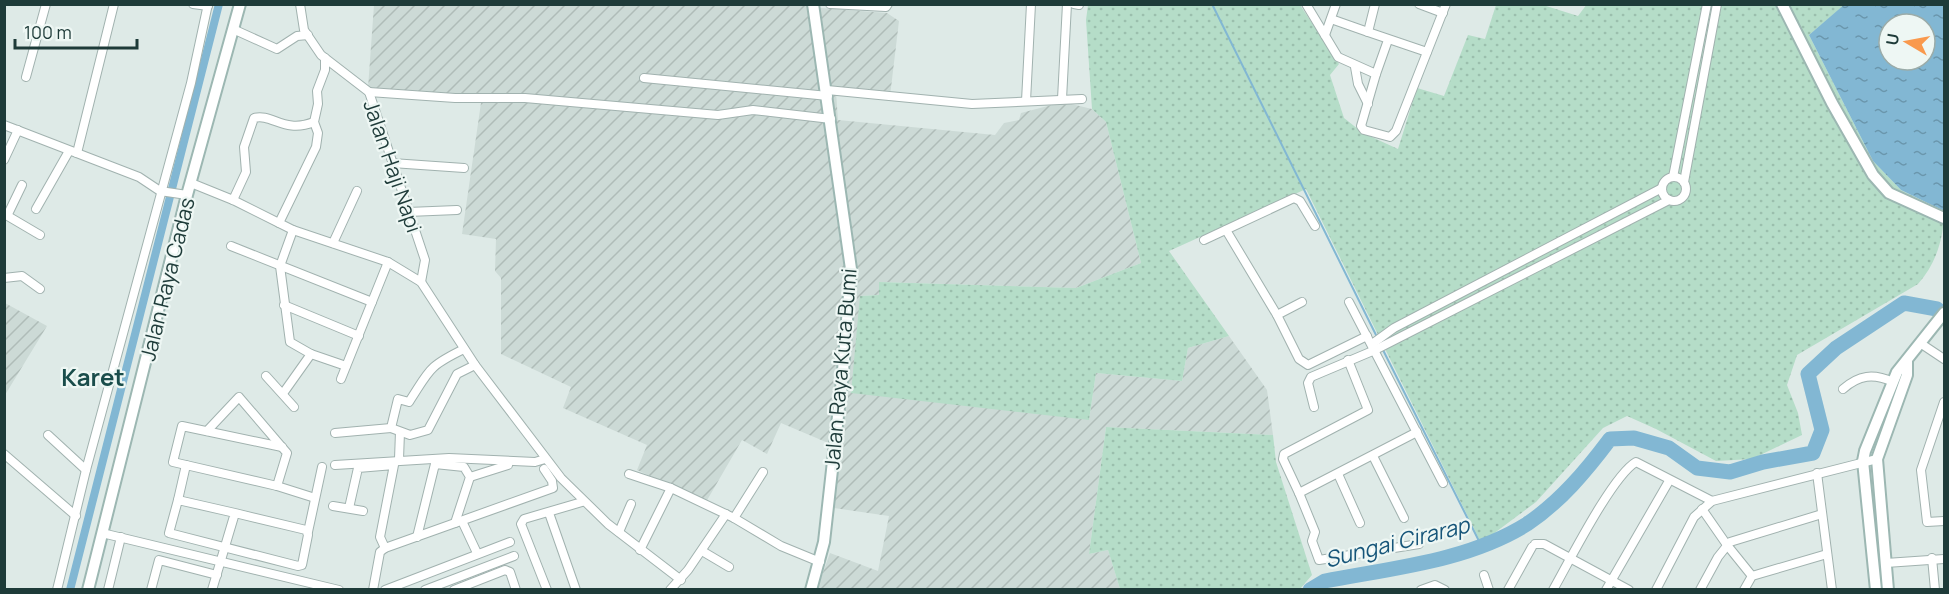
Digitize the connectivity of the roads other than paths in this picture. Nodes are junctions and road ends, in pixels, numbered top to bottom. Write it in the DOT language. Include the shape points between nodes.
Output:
graph roads {
  1 [pos="46,4"];
  2 [pos="114,4"];
  3 [pos="193,4"];
  4 [pos="240,4"];
  5 [pos="300,4"];
  6 [pos="813,4"];
  7 [pos="830,4"];
  8 [pos="888,4"];
  9 [pos="1030,4"];
  10 [pos="1067,4"];
  11 [pos="1074,4"];
  12 [pos="1306,4"];
  13 [pos="1336,4"];
  14 [pos="1375,4"];
  15 [pos="1419,4"];
  16 [pos="1707,4"];
  17 [pos="1717,4"];
  18 [pos="1782,4"];
  19 [pos="208,5"];
  20 [pos="1079,5"];
  21 [pos="1444,9"];
  22 [pos="1331,20"];
  23 [pos="235,30"];
  24 [pos="1368,32"];
  25 [pos="1702,32"];
  26 [pos="1711,33"];
  27 [pos="308,35"];
  28 [pos="1326,35"];
  29 [pos="1388,40"];
  30 [pos="1427,52"];
  31 [pos="325,58"];
  32 [pos="1355,67"];
  33 [pos="1376,74"];
  34 [pos="26,77"];
  35 [pos="644,78"];
  36 [pos="369,92"];
  37 [pos="827,93"];
  38 [pos="1062,99"];
  39 [pos="1082,99"];
  40 [pos="1026,101"];
  41 [pos="1368,104"];
  42 [pos="831,119"];
  43 [pos="314,122"];
  44 [pos="4,125"];
  45 [pos="18,130"];
  46 [pos="73,152"];
  47 [pos="4,160"];
  48 [pos="392,163"];
  49 [pos="464,168"];
  50 [pos="1673,177"];
  51 [pos="1684,182"];
  52 [pos="191,183"];
  53 [pos="22,185"];
  54 [pos="1662,188"];
  55 [pos="357,191"];
  56 [pos="162,192"];
  57 [pos="186,195"];
  58 [pos="233,200"];
  59 [pos="1669,200"];
  60 [pos="36,209"];
  61 [pos="457,210"];
  62 [pos="408,212"];
  63 [pos="5,215"];
  64 [pos="1944,218"];
  65 [pos="279,223"];
  66 [pos="1315,226"];
  67 [pos="293,230"];
  68 [pos="1226,230"];
  69 [pos="40,235"];
  70 [pos="1204,240"];
  71 [pos="333,243"];
  72 [pos="231,246"];
  73 [pos="388,262"];
  74 [pos="280,266"];
  75 [pos="4,278"];
  76 [pos="421,282"];
  77 [pos="40,289"];
  78 [pos="372,302"];
  79 [pos="1302,302"];
  80 [pos="1349,302"];
  81 [pos="284,304"];
  82 [pos="1944,313"];
  83 [pos="1277,315"];
  84 [pos="359,336"];
  85 [pos="1367,336"];
  86 [pos="1920,343"];
  87 [pos="1373,347"];
  88 [pos="464,349"];
  89 [pos="311,354"];
  90 [pos="1944,359"];
  91 [pos="1348,360"];
  92 [pos="1907,361"];
  93 [pos="475,365"];
  94 [pos="346,366"];
  95 [pos="266,376"];
  96 [pos="341,379"];
  97 [pos="1893,382"];
  98 [pos="1843,389"];
  99 [pos="284,393"];
  100 [pos="1944,402"];
  101 [pos="294,407"];
  102 [pos="1314,407"];
  103 [pos="391,428"];
  104 [pos="207,431"];
  105 [pos="400,432"];
  106 [pos="1418,432"];
  107 [pos="335,433"];
  108 [pos="48,435"];
  109 [pos="282,447"];
  110 [pos="4,454"];
  111 [pos="1374,456"];
  112 [pos="399,459"];
  113 [pos="545,459"];
  114 [pos="1877,459"];
  115 [pos="1863,461"];
  116 [pos="186,465"];
  117 [pos="335,465"];
  118 [pos="508,465"];
  119 [pos="322,467"];
  120 [pos="544,469"];
  121 [pos="86,470"];
  122 [pos="763,472"];
  123 [pos="1817,473"];
  124 [pos="629,474"];
  125 [pos="1338,474"];
  126 [pos="470,477"];
  127 [pos="1669,481"];
  128 [pos="1443,483"];
  129 [pos="277,486"];
  130 [pos="670,488"];
  131 [pos="1299,493"];
  132 [pos="315,498"];
  133 [pos="177,500"];
  134 [pos="1712,501"];
  135 [pos="582,502"];
  136 [pos="631,504"];
  137 [pos="333,506"];
  138 [pos="349,508"];
  139 [pos="1702,509"];
  140 [pos="363,511"];
  141 [pos="235,513"];
  142 [pos="549,513"];
  143 [pos="726,514"];
  144 [pos="1822,514"];
  145 [pos="76,516"];
  146 [pos="734,518"];
  147 [pos="1404,518"];
  148 [pos="1944,521"];
  149 [pos="459,522"];
  150 [pos="1360,523"];
  151 [pos="619,531"];
  152 [pos="308,532"];
  153 [pos="102,533"];
  154 [pos="121,537"];
  155 [pos="417,537"];
  156 [pos="510,542"];
  157 [pos="1419,544"];
  158 [pos="1727,545"];
  159 [pos="226,548"];
  160 [pos="385,548"];
  161 [pos="640,550"];
  162 [pos="702,550"];
  163 [pos="477,553"];
  164 [pos="1827,554"];
  165 [pos="514,556"];
  166 [pos="1571,558"];
  167 [pos="1932,558"];
  168 [pos="1944,559"];
  169 [pos="222,562"];
  170 [pos="820,562"];
  171 [pos="1886,563"];
  172 [pos="729,567"];
  173 [pos="217,575"];
  174 [pos="1484,575"];
  175 [pos="1752,576"];
  176 [pos="681,580"];
  177 [pos="1611,580"];
  178 [pos="463,588"];
  179 [pos="57,590"];
  180 [pos="88,590"];
  181 [pos="108,590"];
  182 [pos="152,590"];
  183 [pos="212,590"];
  184 [pos="339,590"];
  185 [pos="373,590"];
  186 [pos="385,590"];
  187 [pos="424,590"];
  188 [pos="454,590"];
  189 [pos="516,590"];
  190 [pos="547,590"];
  191 [pos="576,590"];
  192 [pos="670,590"];
  193 [pos="811,590"];
  194 [pos="1421,590"];
  195 [pos="1445,590"];
  196 [pos="1489,590"];
  197 [pos="1508,590"];
  198 [pos="1552,590"];
  199 [pos="1606,590"];
  200 [pos="1629,590"];
  201 [pos="1656,590"];
  202 [pos="1700,590"];
  203 [pos="1744,590"];
  204 [pos="1832,590"];
  205 [pos="1876,590"];
  206 [pos="1888,590"];
  207 [pos="1935,590"];
  1 -- 34 [label="street"];
  2 -- 46 [label="street"];
  3 -- 19 [label="street"];
  4 -- 23 [label="street, Jalan Raya Cadas"];
  5 -- 27 [label="street, Jalan Haji Napi"];
  6 -- 37 [label="street, Jalan Raya Kuta Bumi"];
  7 -- 8 [label="street"];
  9 -- 40 [label="street"];
  10 -- 38 [label="street"];
  11 -- 20 [label="street"];
  12 -- 28 [label="street"];
  13 -- 22 [label="street"];
  14 -- 24 [label="street"];
  15 -- 21 [label="street"];
  16 -- 25 [label="street"];
  17 -- 26 [label="street"];
  18 -- 64 [label="street" via="1873,175 1889,193"];
  19 -- 56 [label="street"];
  21 -- 30 [label="street"];
  22 -- 24 [label="street"];
  22 -- 28 [label="street"];
  23 -- 27 [label="street" via="278,49 297,36"];
  23 -- 52 [label="street, Jalan Raya Cadas"];
  24 -- 29 [label="street"];
  25 -- 26 [label="street"];
  25 -- 50 [label="street"];
  26 -- 51 [label="street"];
  27 -- 31 [label="street, Jalan Haji Napi"];
  28 -- 32 [label="street" via="1338,57"];
  29 -- 30 [label="street"];
  29 -- 33 [label="street"];
  30 -- 41 [label="street" via="1394,135 1381,136 1364,130 1361,124"];
  31 -- 36 [label="street, Jalan Haji Napi"];
  31 -- 43 [label="street" via="325,70 316,91"];
  32 -- 33 [label="street"];
  32 -- 41 [label="street"];
  33 -- 41 [label="street"];
  35 -- 37 [label="street"];
  36 -- 42 [label="street" via="525,98 718,115 753,110"];
  36 -- 48 [label="street, Jalan Haji Napi"];
  37 -- 40 [label="street" via="972,104"];
  37 -- 42 [label="street, Jalan Raya Kuta Bumi"];
  38 -- 39 [label="street"];
  38 -- 40 [label="street"];
  42 -- 170 [label="street, Jalan Raya Kuta Bumi" via="851,269"];
  43 -- 58 [label="street" via="301,127 254,117 244,147 246,172"];
  43 -- 65 [label="street" via="318,134 316,147"];
  44 -- 45 [label="street"];
  45 -- 46 [label="street"];
  45 -- 47 [label="street"];
  46 -- 56 [label="street" via="139,177"];
  46 -- 60 [label="street"];
  48 -- 49 [label="street"];
  48 -- 62 [label="street, Jalan Haji Napi"];
  50 -- 51 [label="street"];
  50 -- 54 [label="street"];
  51 -- 59 [label="street" via="1683,197"];
  52 -- 57 [label="street, Jalan Raya Cadas"];
  52 -- 58 [label="street"];
  53 -- 63 [label="street"];
  54 -- 59 [label="street"];
  54 -- 87 [label="street" via="1394,328"];
  55 -- 71 [label="street"];
  56 -- 57 [label="street"];
  56 -- 121 [label="street"];
  57 -- 153 [label="street, Jalan Raya Cadas"];
  58 -- 65 [label="street"];
  59 -- 87 [label="street"];
  61 -- 62 [label="street"];
  62 -- 76 [label="street, Jalan Haji Napi" via="425,260"];
  63 -- 69 [label="street"];
  65 -- 67 [label="street"];
  66 -- 68 [label="street" via="1294,198"];
  67 -- 71 [label="street"];
  67 -- 74 [label="street"];
  68 -- 70 [label="street"];
  68 -- 83 [label="street"];
  71 -- 73 [label="street"];
  72 -- 74 [label="street"];
  73 -- 76 [label="street"];
  73 -- 78 [label="street"];
  74 -- 78 [label="street"];
  74 -- 81 [label="street"];
  75 -- 77 [label="street" via="22,276"];
  76 -- 88 [label="street"];
  78 -- 84 [label="street"];
  79 -- 83 [label="street"];
  80 -- 85 [label="street"];
  81 -- 84 [label="street"];
  81 -- 89 [label="street" via="290,342"];
  82 -- 86 [label="street"];
  83 -- 85 [label="street" via="1299,359 1308,365"];
  84 -- 94 [label="street"];
  85 -- 87 [label="street"];
  86 -- 90 [label="street"];
  86 -- 92 [label="street"];
  87 -- 91 [label="street"];
  87 -- 106 [label="street"];
  88 -- 93 [label="street"];
  88 -- 103 [label="street" via="430,370 410,402 398,399"];
  89 -- 94 [label="street"];
  89 -- 99 [label="street"];
  91 -- 102 [label="street" via="1311,377 1308,383"];
  91 -- 131 [label="street" via="1368,410 1284,454"];
  92 -- 97 [label="street"];
  92 -- 114 [label="street" via="1907,375"];
  93 -- 105 [label="street" via="457,374 428,430 410,435"];
  93 -- 113 [label="street"];
  94 -- 96 [label="street"];
  95 -- 99 [label="street"];
  97 -- 98 [label="street" via="1871,376 1856,378"];
  97 -- 115 [label="street"];
  99 -- 101 [label="street"];
  100 -- 148 [label="street" via="1921,471 1927,522"];
  103 -- 105 [label="street"];
  103 -- 107 [label="street"];
  104 -- 109 [label="street"];
  104 -- 109 [label="street" via="239,397"];
  104 -- 116 [label="street" via="182,426 173,462"];
  105 -- 112 [label="street"];
  106 -- 111 [label="street"];
  106 -- 128 [label="street"];
  108 -- 121 [label="street"];
  109 -- 129 [label="street" via="287,453"];
  110 -- 145 [label="street"];
  111 -- 125 [label="street"];
  111 -- 147 [label="street"];
  112 -- 113 [label="street"];
  112 -- 117 [label="street"];
  113 -- 135 [label="street"];
  114 -- 115 [label="street"];
  114 -- 171 [label="street"];
  115 -- 123 [label="street"];
  115 -- 205 [label="street"];
  116 -- 129 [label="street"];
  116 -- 133 [label="street"];
  118 -- 126 [label="street"];
  119 -- 132 [label="street"];
  120 -- 149 [label="street" via="553,488"];
  121 -- 145 [label="street"];
  122 -- 146 [label="street"];
  123 -- 134 [label="street"];
  123 -- 144 [label="street"];
  124 -- 130 [label="street"];
  125 -- 131 [label="street"];
  125 -- 150 [label="street"];
  126 -- 149 [label="street"];
  126 -- 155 [label="street" via="464,466 434,465"];
  127 -- 134 [label="street"];
  127 -- 166 [label="street" via="1636,462 1626,467"];
  127 -- 177 [label="street"];
  129 -- 132 [label="street"];
  130 -- 143 [label="street"];
  130 -- 161 [label="street"];
  131 -- 157 [label="street" via="1315,532 1312,541 1319,560"];
  132 -- 152 [label="street"];
  133 -- 141 [label="street"];
  133 -- 159 [label="street" via="169,533"];
  134 -- 139 [label="street"];
  135 -- 142 [label="street"];
  135 -- 151 [label="street"];
  136 -- 151 [label="street"];
  137 -- 138 [label="street"];
  138 -- 140 [label="street"];
  138 -- 160 [label="street" via="358,468 394,465 380,537"];
  139 -- 158 [label="street"];
  139 -- 201 [label="street" via="1694,517"];
  141 -- 152 [label="street"];
  141 -- 159 [label="street"];
  142 -- 190 [label="street" via="524,519 521,524"];
  142 -- 191 [label="street"];
  143 -- 146 [label="street"];
  143 -- 162 [label="street"];
  144 -- 158 [label="street" via="1737,538"];
  144 -- 164 [label="street"];
  145 -- 179 [label="street"];
  146 -- 170 [label="street" via="781,546"];
  149 -- 155 [label="street"];
  149 -- 163 [label="street"];
  151 -- 161 [label="street"];
  152 -- 159 [label="street" via="300,567"];
  153 -- 154 [label="street"];
  153 -- 180 [label="street, Jalan Raya Cadas"];
  154 -- 169 [label="street"];
  154 -- 181 [label="street"];
  155 -- 160 [label="street"];
  156 -- 163 [label="street"];
  158 -- 175 [label="street"];
  158 -- 202 [label="street"];
  159 -- 169 [label="street"];
  160 -- 185 [label="street" via="380,552"];
  161 -- 176 [label="street"];
  162 -- 172 [label="street"];
  162 -- 176 [label="street"];
  163 -- 186 [label="street"];
  164 -- 175 [label="street"];
  164 -- 204 [label="street"];
  165 -- 187 [label="street"];
  166 -- 177 [label="street"];
  166 -- 197 [label="street" via="1544,544 1533,545"];
  166 -- 198 [label="street"];
  167 -- 168 [label="street"];
  167 -- 171 [label="street"];
  167 -- 207 [label="street"];
  169 -- 173 [label="street"];
  169 -- 184 [label="street"];
  170 -- 193 [label="street, Jalan Raya Kuta Bumi"];
  171 -- 206 [label="street"];
  173 -- 182 [label="street" via="159,560"];
  173 -- 183 [label="street"];
  174 -- 196 [label="street"];
  175 -- 203 [label="street"];
  176 -- 192 [label="street"];
  177 -- 199 [label="street"];
  177 -- 200 [label="street"];
  178 -- 188 [label="street"];
  178 -- 189 [label="street" via="506,570"];
  194 -- 195 [label="street" via="1435,585"];
}
